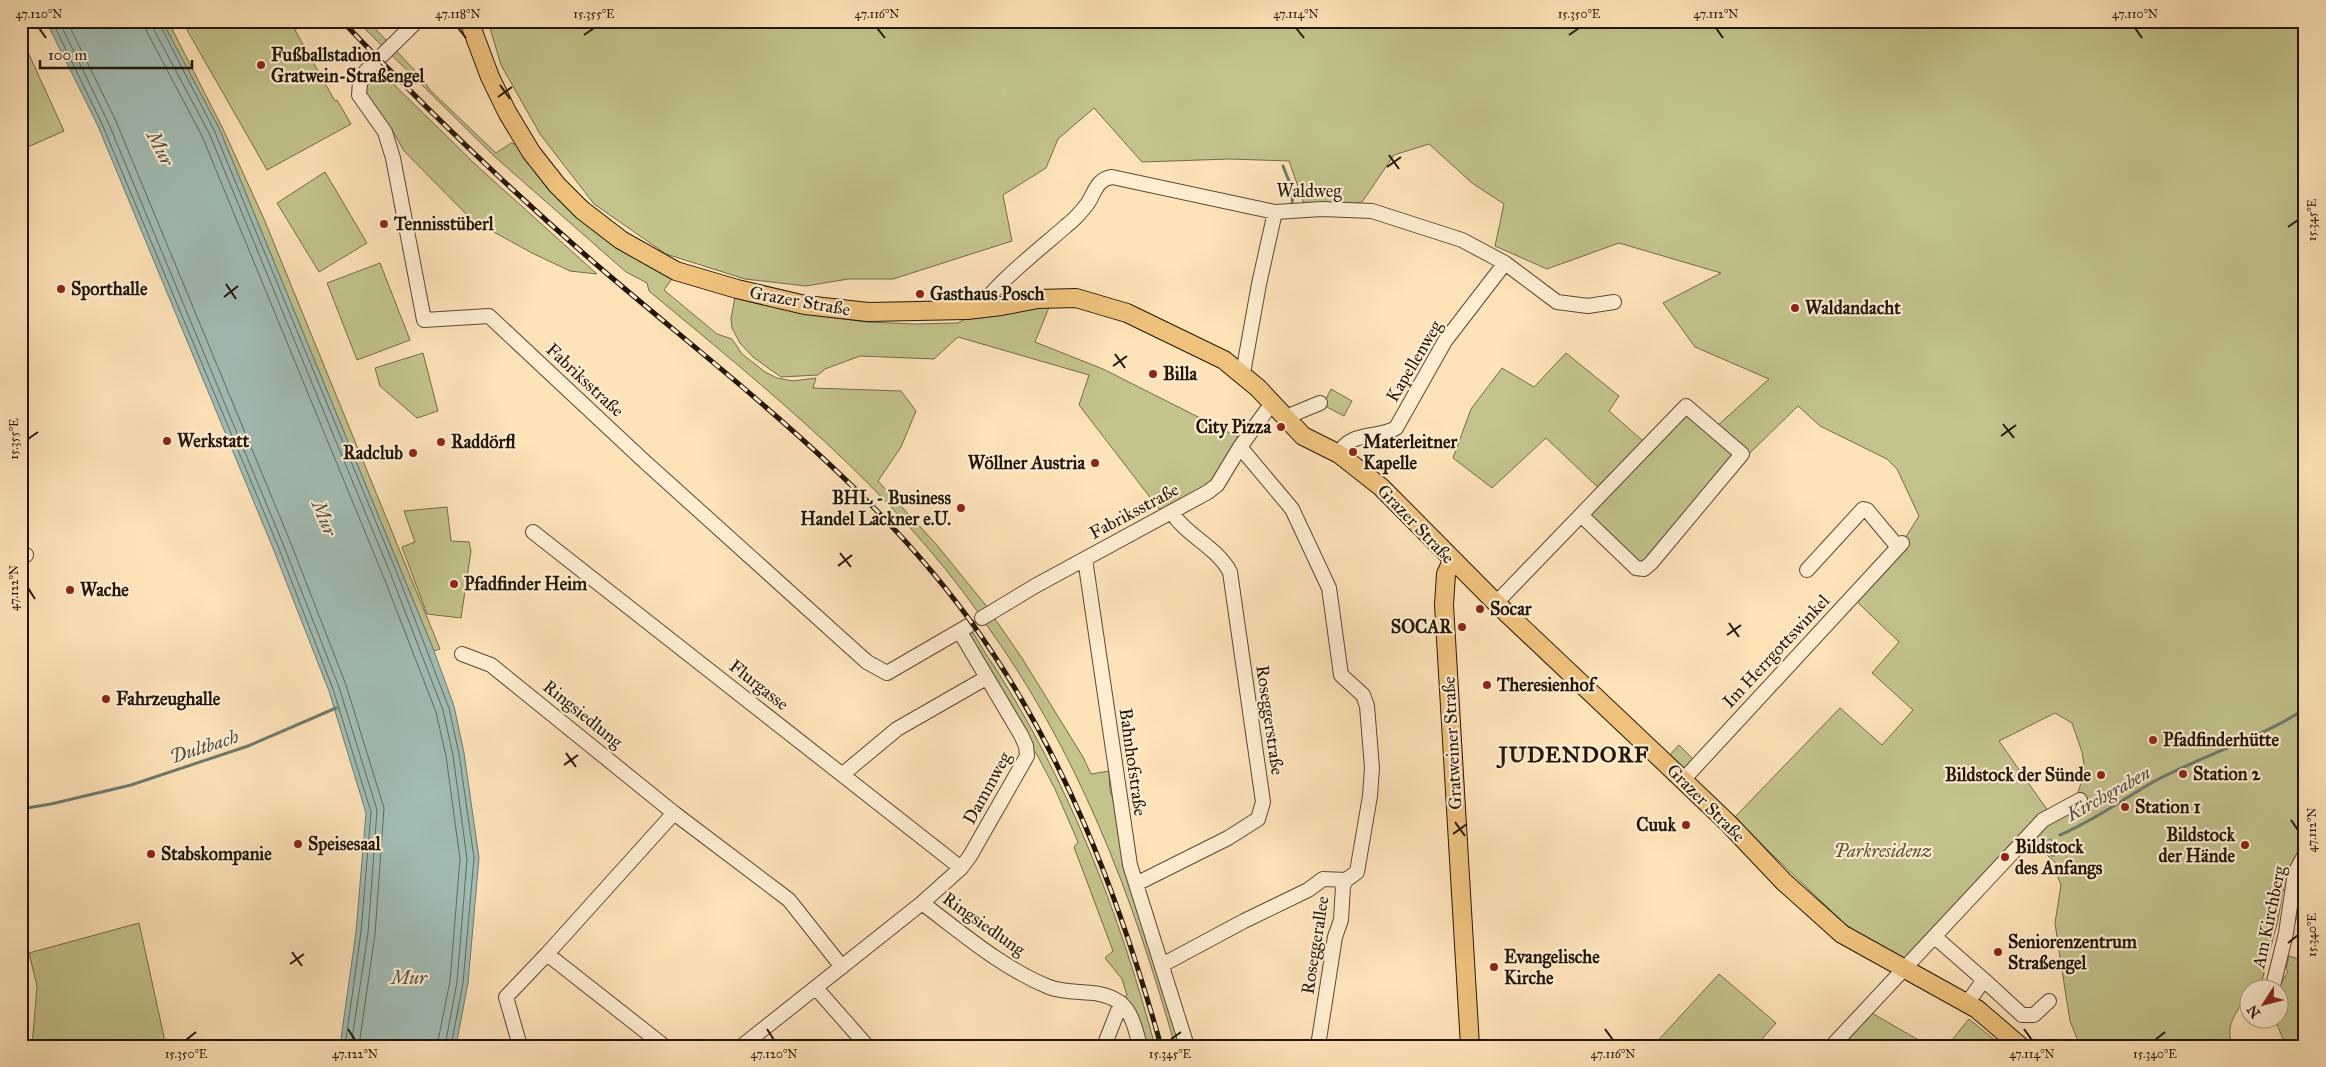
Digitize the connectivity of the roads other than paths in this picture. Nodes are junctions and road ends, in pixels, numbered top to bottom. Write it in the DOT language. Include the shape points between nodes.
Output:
graph roads {
  1 [pos="417,21"];
  2 [pos="469,21"];
  3 [pos="1275,212"];
  4 [pos="1505,263"];
  5 [pos="1614,302"];
  6 [pos="982,309"];
  7 [pos="1243,373"];
  8 [pos="1272,402"];
  9 [pos="1320,403"];
  10 [pos="1286,417"];
  11 [pos="1240,447"];
  12 [pos="1339,454"];
  13 [pos="1172,513"];
  14 [pos="1581,515"];
  15 [pos="533,532"];
  16 [pos="1085,559"];
  17 [pos="1452,561"];
  18 [pos="1807,570"];
  19 [pos="1496,604"];
  20 [pos="982,618"];
  21 [pos="964,629"];
  22 [pos="462,654"];
  23 [pos="986,678"];
  24 [pos="843,774"];
  25 [pos="1683,780"];
  26 [pos="2080,800"];
  27 [pos="674,813"];
  28 [pos="2305,854"];
  29 [pos="962,868"];
  30 [pos="1346,880"];
  31 [pos="1136,884"];
  32 [pos="922,904"];
  33 [pos="1935,937"];
  34 [pos="547,954"];
  35 [pos="1162,965"];
  36 [pos="842,967"];
  37 [pos="1903,969"];
  38 [pos="1984,980"];
  39 [pos="2274,980"];
  40 [pos="816,988"];
  41 [pos="2049,1001"];
  42 [pos="1121,1003"];
  43 [pos="1967,1003"];
  44 [pos="520,1046"];
  45 [pos="664,1046"];
  46 [pos="742,1046"];
  47 [pos="867,1046"];
  48 [pos="1104,1046"];
  49 [pos="1140,1046"];
  50 [pos="1188,1046"];
  51 [pos="1318,1046"];
  52 [pos="1470,1046"];
  53 [pos="1832,1046"];
  54 [pos="2020,1046"];
  1 -- 21 [label="street, Fabriksstraße" via="366,71 360,82 359,95 385,132 393,158 424,320 488,316 867,662 886,673"];
  2 -- 6 [label="main road, Grazer Straße" via="490,77 531,152 582,210 621,240 676,270 805,305 868,312"];
  3 -- 4 [label="street, Waldweg" via="1306,209 1372,211 1462,240"];
  3 -- 6 [label="street, Waldweg" via="1105,178 1087,205 996,289 982,304"];
  3 -- 7 [label="street"];
  4 -- 5 [label="street, Waldweg" via="1557,302 1588,306"];
  4 -- 12 [label="street, Kapellenweg" via="1445,341 1396,428 1347,442"];
  6 -- 7 [label="main road, Grazer Straße" via="1052,297 1093,302 1127,313 1183,339"];
  7 -- 8 [label="main road, Grazer Straße"];
  8 -- 10 [label="main road, Grazer Straße"];
  8 -- 11 [label="street, Fabriksstraße"];
  9 -- 10 [label="street"];
  10 -- 12 [label="main road, Grazer Straße" via="1303,436"];
  11 -- 13 [label="street, Fabriksstraße" via="1216,485"];
  11 -- 30 [label="street, Roseggerallee" via="1292,509 1329,588 1341,675 1363,695 1367,706 1372,768 1370,796 1357,872"];
  12 -- 17 [label="main road, Grazer Straße" via="1381,487"];
  13 -- 16 [label="street, Fabriksstraße"];
  13 -- 31 [label="street, Roseggerstraße" via="1178,522 1225,562 1230,572 1263,802 1258,820"];
  14 -- 14 [label="street" via="1686,406 1742,454 1644,568 1636,568"];
  14 -- 19 [label="street"];
  15 -- 24 [label="street, Flurgasse"];
  16 -- 20 [label="street, Fabriksstraße"];
  16 -- 31 [label="street, Bahnhofstraße" via="1120,802"];
  17 -- 19 [label="main road, Grazer Straße"];
  17 -- 52 [label="main road, Gratweiner Straße" via="1446,574 1444,605"];
  18 -- 25 [label="street, Im Herrgottswinkel" via="1863,509 1900,545"];
  19 -- 25 [label="main road, Grazer Straße"];
  21 -- 23 [label="street, Dammweg"];
  22 -- 27 [label="street, Ringsiedlung" via="491,664"];
  23 -- 24 [label="street" via="897,729"];
  23 -- 29 [label="street, Dammweg" via="1024,740 1027,756 996,815"];
  24 -- 29 [label="street, Flurgasse"];
  25 -- 37 [label="main road, Grazer Straße" via="1784,882 1842,934"];
  26 -- 33 [label="street" via="2043,820"];
  27 -- 34 [label="street"];
  27 -- 36 [label="street, Ringsiedlung" via="789,900"];
  28 -- 39 [label="street, Am Kirchberg" via="2295,872 2286,933"];
  29 -- 32 [label="street, Dammweg"];
  30 -- 35 [label="street" via="1323,879 1308,890"];
  30 -- 51 [label="street, Roseggerallee"];
  31 -- 35 [label="street, Bahnhofstraße"];
  32 -- 36 [label="street, Ringsiedlung"];
  32 -- 42 [label="street, Ringsiedlung" via="994,956 1038,982 1061,990 1104,994"];
  33 -- 37 [label="street"];
  33 -- 38 [label="street"];
  34 -- 44 [label="street" via="506,997"];
  34 -- 45 [label="street"];
  35 -- 50 [label="street, Bahnhofstraße"];
  36 -- 40 [label="street, Ringsiedlung"];
  37 -- 43 [label="main road, Grazer Straße"];
  37 -- 53 [label="street"];
  38 -- 41 [label="street" via="2022,1015 2034,1015"];
  38 -- 43 [label="street"];
  40 -- 46 [label="street, Ringsiedlung"];
  40 -- 47 [label="street"];
  42 -- 48 [label="street"];
  42 -- 49 [label="street" via="1132,1020"];
  43 -- 54 [label="main road, Grazer Straße"];
}
